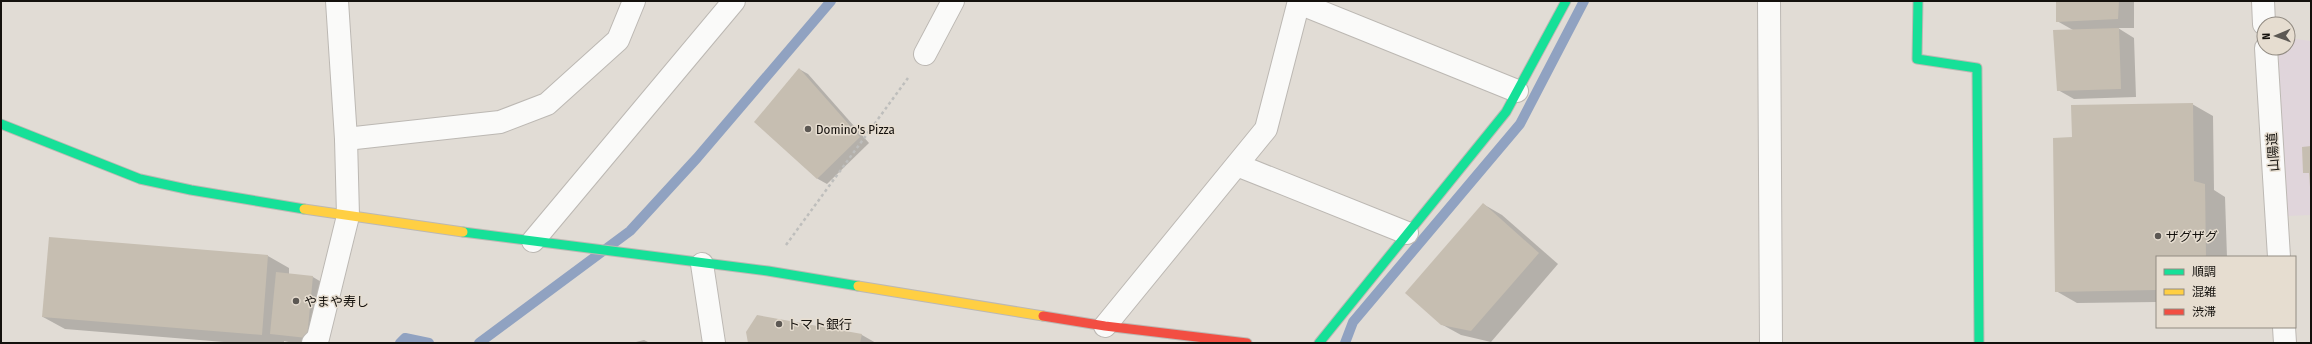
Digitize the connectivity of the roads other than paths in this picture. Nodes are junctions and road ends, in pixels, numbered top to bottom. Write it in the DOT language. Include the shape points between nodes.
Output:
graph roads {
  1 [pos="337,1"];
  2 [pos="634,1"];
  3 [pos="734,1"];
  4 [pos="953,1"];
  5 [pos="1566,1"];
  6 [pos="1769,1"];
  7 [pos="1918,1"];
  8 [pos="2262,1"];
  9 [pos="1299,2"];
  10 [pos="2263,16"];
  11 [pos="925,54"];
  12 [pos="2266,56"];
  13 [pos="1517,91"];
  14 [pos="1,124"];
  15 [pos="346,140"];
  16 [pos="1237,165"];
  17 [pos="348,216"];
  18 [pos="1407,233"];
  19 [pos="533,241"];
  20 [pos="2279,256"];
  21 [pos="702,264"];
  22 [pos="1105,326"];
  23 [pos="2284,328"];
  24 [pos="313,343"];
  25 [pos="714,343"];
  26 [pos="1247,343"];
  27 [pos="1319,343"];
  28 [pos="1771,343"];
  29 [pos="1979,343"];
  30 [pos="2285,343"];
  1 -- 15 [label="street"];
  2 -- 15 [label="street" via="618,40 547,104 500,122"];
  3 -- 19 [label="street"];
  4 -- 11 [label="street"];
  5 -- 13 [label="street"];
  6 -- 28 [label="street"];
  7 -- 29 [label="street" via="1917,59 1977,68"];
  8 -- 10 [label="street"];
  9 -- 13 [label="street"];
  9 -- 16 [label="street" via="1266,129"];
  12 -- 20 [label="street, 山陽道"];
  13 -- 18 [label="street" via="1506,112"];
  14 -- 17 [label="street" via="140,179"];
  15 -- 17 [label="street"];
  16 -- 18 [label="street"];
  16 -- 22 [label="street"];
  17 -- 19 [label="street"];
  17 -- 24 [label="street" via="318,338"];
  18 -- 27 [label="street"];
  19 -- 21 [label="street"];
  21 -- 22 [label="street" via="768,271"];
  21 -- 25 [label="street"];
  22 -- 26 [label="street"];
  23 -- 30 [label="street"];
}
